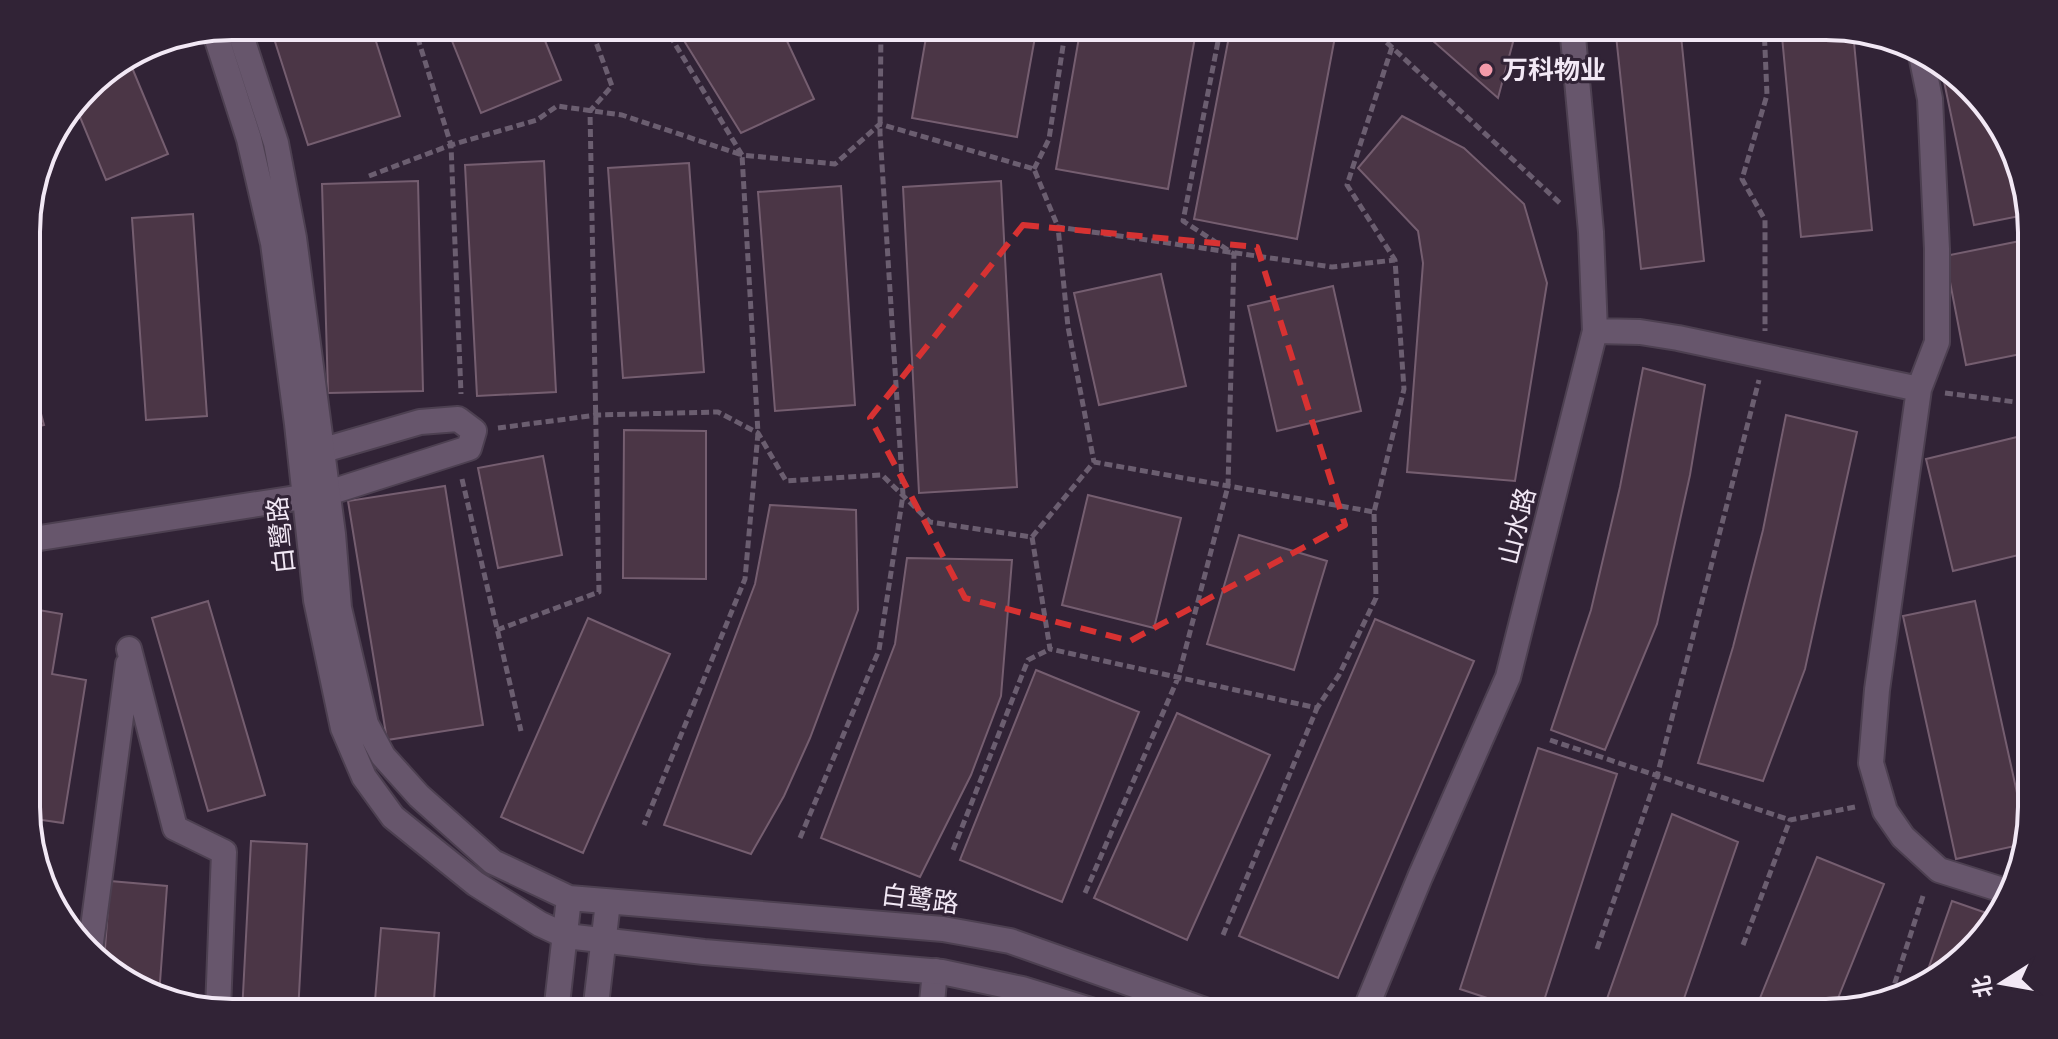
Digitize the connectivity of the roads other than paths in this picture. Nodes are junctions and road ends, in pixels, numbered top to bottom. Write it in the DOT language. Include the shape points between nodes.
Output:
graph roads {
  1 [pos="217,40"];
  2 [pos="243,40"];
  3 [pos="1573,40"];
  4 [pos="1923,67"];
  5 [pos="1595,331"];
  6 [pos="1919,389"];
  7 [pos="301,457"];
  8 [pos="316,495"];
  9 [pos="40,538"];
  10 [pos="1999,889"];
  11 [pos="569,898"];
  12 [pos="608,902"];
  13 [pos="566,936"];
  14 [pos="92,938"];
  15 [pos="603,941"];
  16 [pos="935,971"];
  17 [pos="218,998"];
  18 [pos="558,999"];
  19 [pos="597,999"];
  20 [pos="932,999"];
  21 [pos="1054,999"];
  22 [pos="1174,999"];
  23 [pos="1370,999"];
  1 -- 7 [label="street, 白鹭路" via="249,139 273,243"];
  2 -- 8 [label="street, 白鹭路" via="276,143 294,238"];
  3 -- 5 [label="street, 山水路"];
  4 -- 6 [label="street" via="1930,99 1937,342"];
  5 -- 6 [label="street" via="1678,338"];
  5 -- 23 [label="street, 山水路" via="1508,677"];
  6 -- 10 [label="street" via="1871,763 1885,811 1903,837 1939,870"];
  7 -- 8 [label="street, 白鹭路"];
  7 -- 8 [label="street" via="420,422 466,425 469,448"];
  8 -- 9 [label="street"];
  8 -- 11 [label="street, 白鹭路" via="366,724 383,756 493,862"];
  8 -- 13 [label="street, 白鹭路" via="316,600 343,728 364,777 393,817 476,884"];
  11 -- 12 [label="street, 白鹭路"];
  11 -- 13 [label="street"];
  12 -- 15 [label="street"];
  12 -- 22 [label="street, 白鹭路" via="919,925 1010,941"];
  13 -- 15 [label="street, 白鹭路"];
  13 -- 18 [label="street"];
  14 -- 17 [label="street" via="129,649 175,828 224,852"];
  15 -- 16 [label="street, 白鹭路"];
  15 -- 19 [label="street"];
  16 -- 20 [label="street"];
  16 -- 21 [label="street, 白鹭路"];
}
